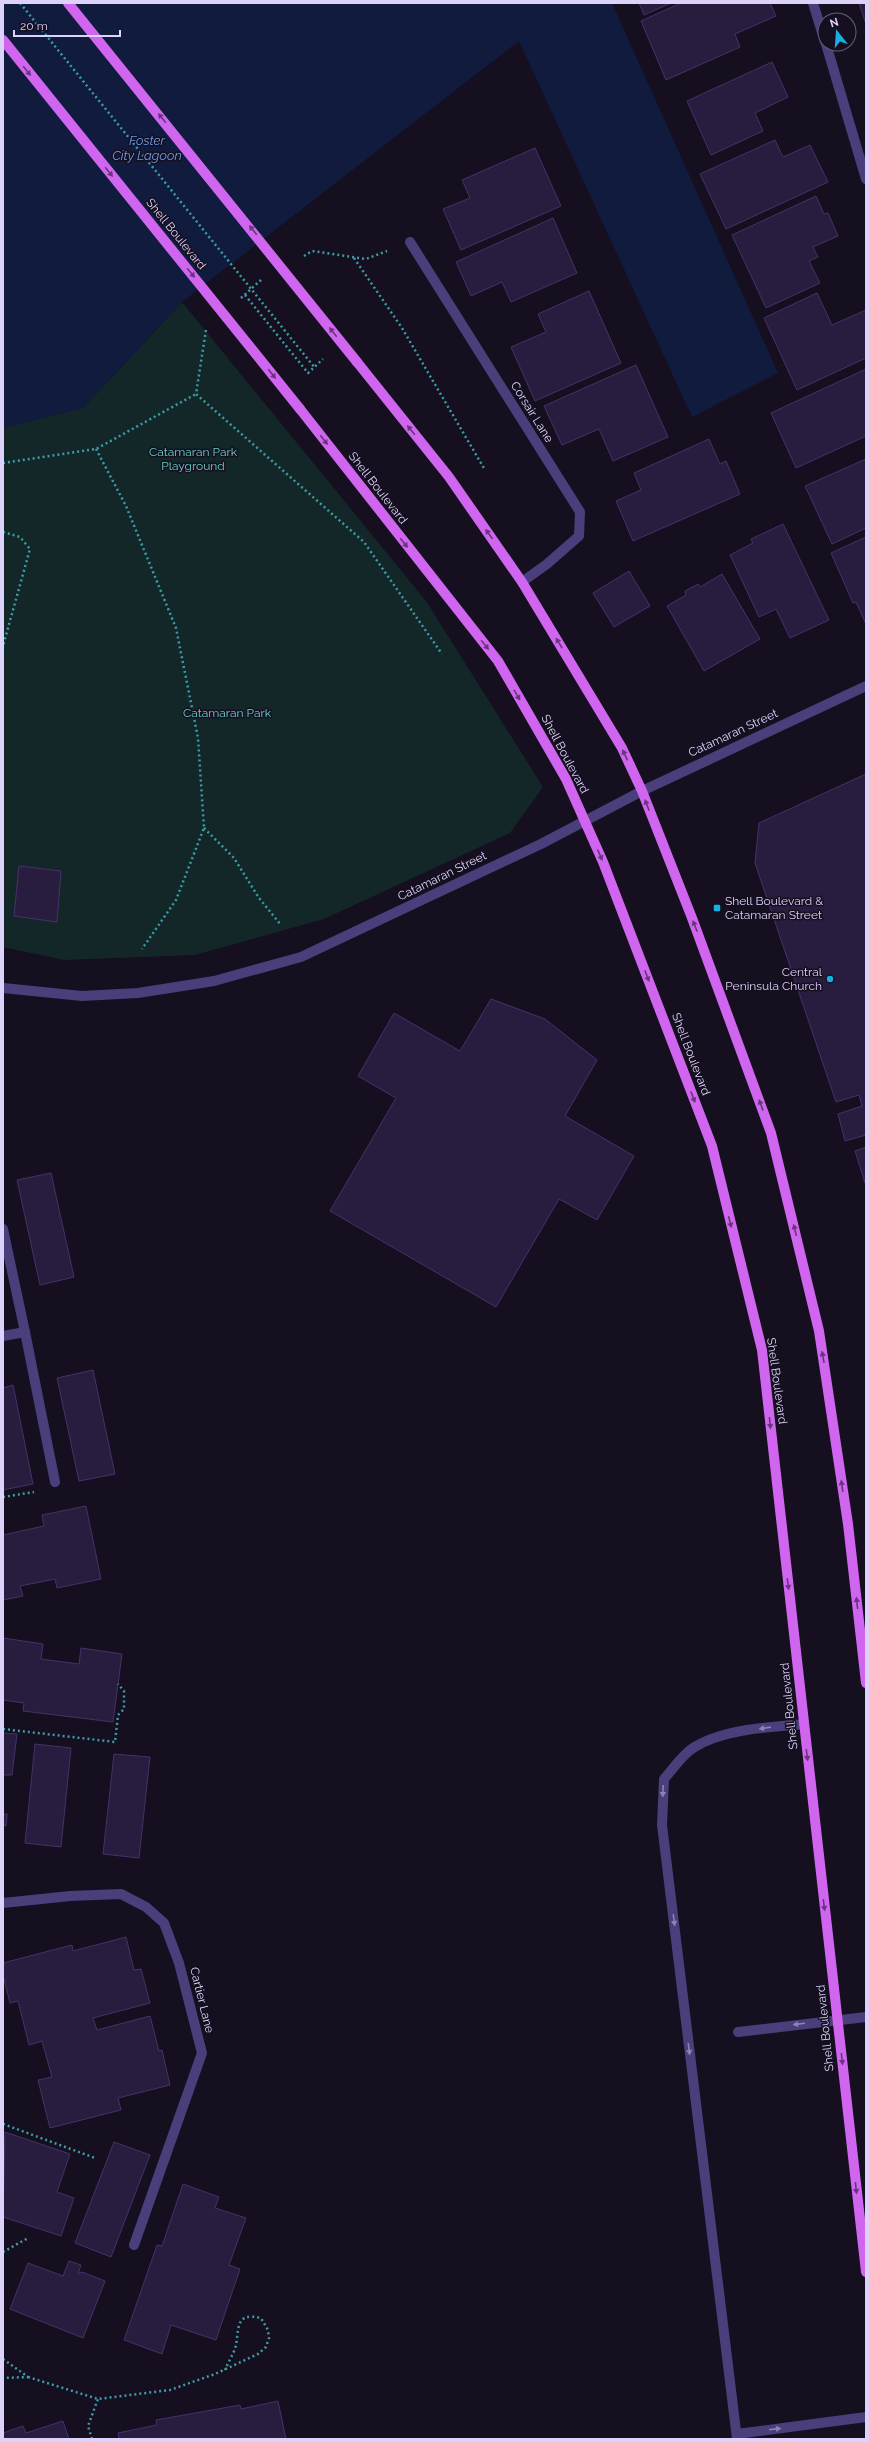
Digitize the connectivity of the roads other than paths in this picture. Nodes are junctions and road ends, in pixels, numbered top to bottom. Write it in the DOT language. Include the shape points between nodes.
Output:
graph roads {
  1 [pos="68,3"];
  2 [pos="813,3"];
  3 [pos="817,16"];
  4 [pos="3,40"];
  5 [pos="828,52"];
  6 [pos="866,179"];
  7 [pos="410,242"];
  8 [pos="522,582"];
  9 [pos="866,686"];
  10 [pos="642,790"];
  11 [pos="584,819"];
  12 [pos="3,988"];
  13 [pos="3,1229"];
  14 [pos="25,1332"];
  15 [pos="3,1336"];
  16 [pos="55,1482"];
  17 [pos="866,1683"];
  18 [pos="804,1724"];
  19 [pos="3,1903"];
  20 [pos="866,2017"];
  21 [pos="838,2020"];
  22 [pos="738,2032"];
  23 [pos="134,2245"];
  24 [pos="866,2272"];
  25 [pos="866,2417"];
  26 [pos="737,2437"];
  8 -- 1 [label="main road, one-way, bridge" via="449,477"];
  2 -- 3 [label="street"];
  4 -- 11 [label="main road, Shell Boulevard, one-way, bridge" via="300,409 498,661 566,778"];
  5 -- 6 [label="street"];
  7 -- 8 [label="street, Corsair Lane" via="580,512 579,536"];
  10 -- 8 [label="main road, one-way" via="622,748"];
  9 -- 10 [label="street, Catamaran Street"];
  10 -- 11 [label="street, Catamaran Street"];
  17 -- 10 [label="main road, one-way" via="848,1524 828,1383 819,1331 771,1133"];
  11 -- 12 [label="street, Catamaran Street" via="541,844 301,957 214,981 138,993 82,996"];
  11 -- 18 [label="main road, Shell Boulevard, one-way" via="603,862 712,1146 762,1350"];
  13 -- 14 [label="street"];
  14 -- 15 [label="street"];
  14 -- 16 [label="street"];
  18 -- 21 [label="main road, Shell Boulevard, one-way"];
  18 -- 26 [label="street, one-way" via="731,1733 693,1748 664,1779 662,1825"];
  19 -- 23 [label="street, Cartier Lane" via="121,1894 146,1908 164,1923 179,1963 202,2053"];
  20 -- 21 [label="street"];
  21 -- 22 [label="street, one-way"];
  21 -- 24 [label="main road, Shell Boulevard, one-way"];
  26 -- 25 [label="street, one-way"];
}
